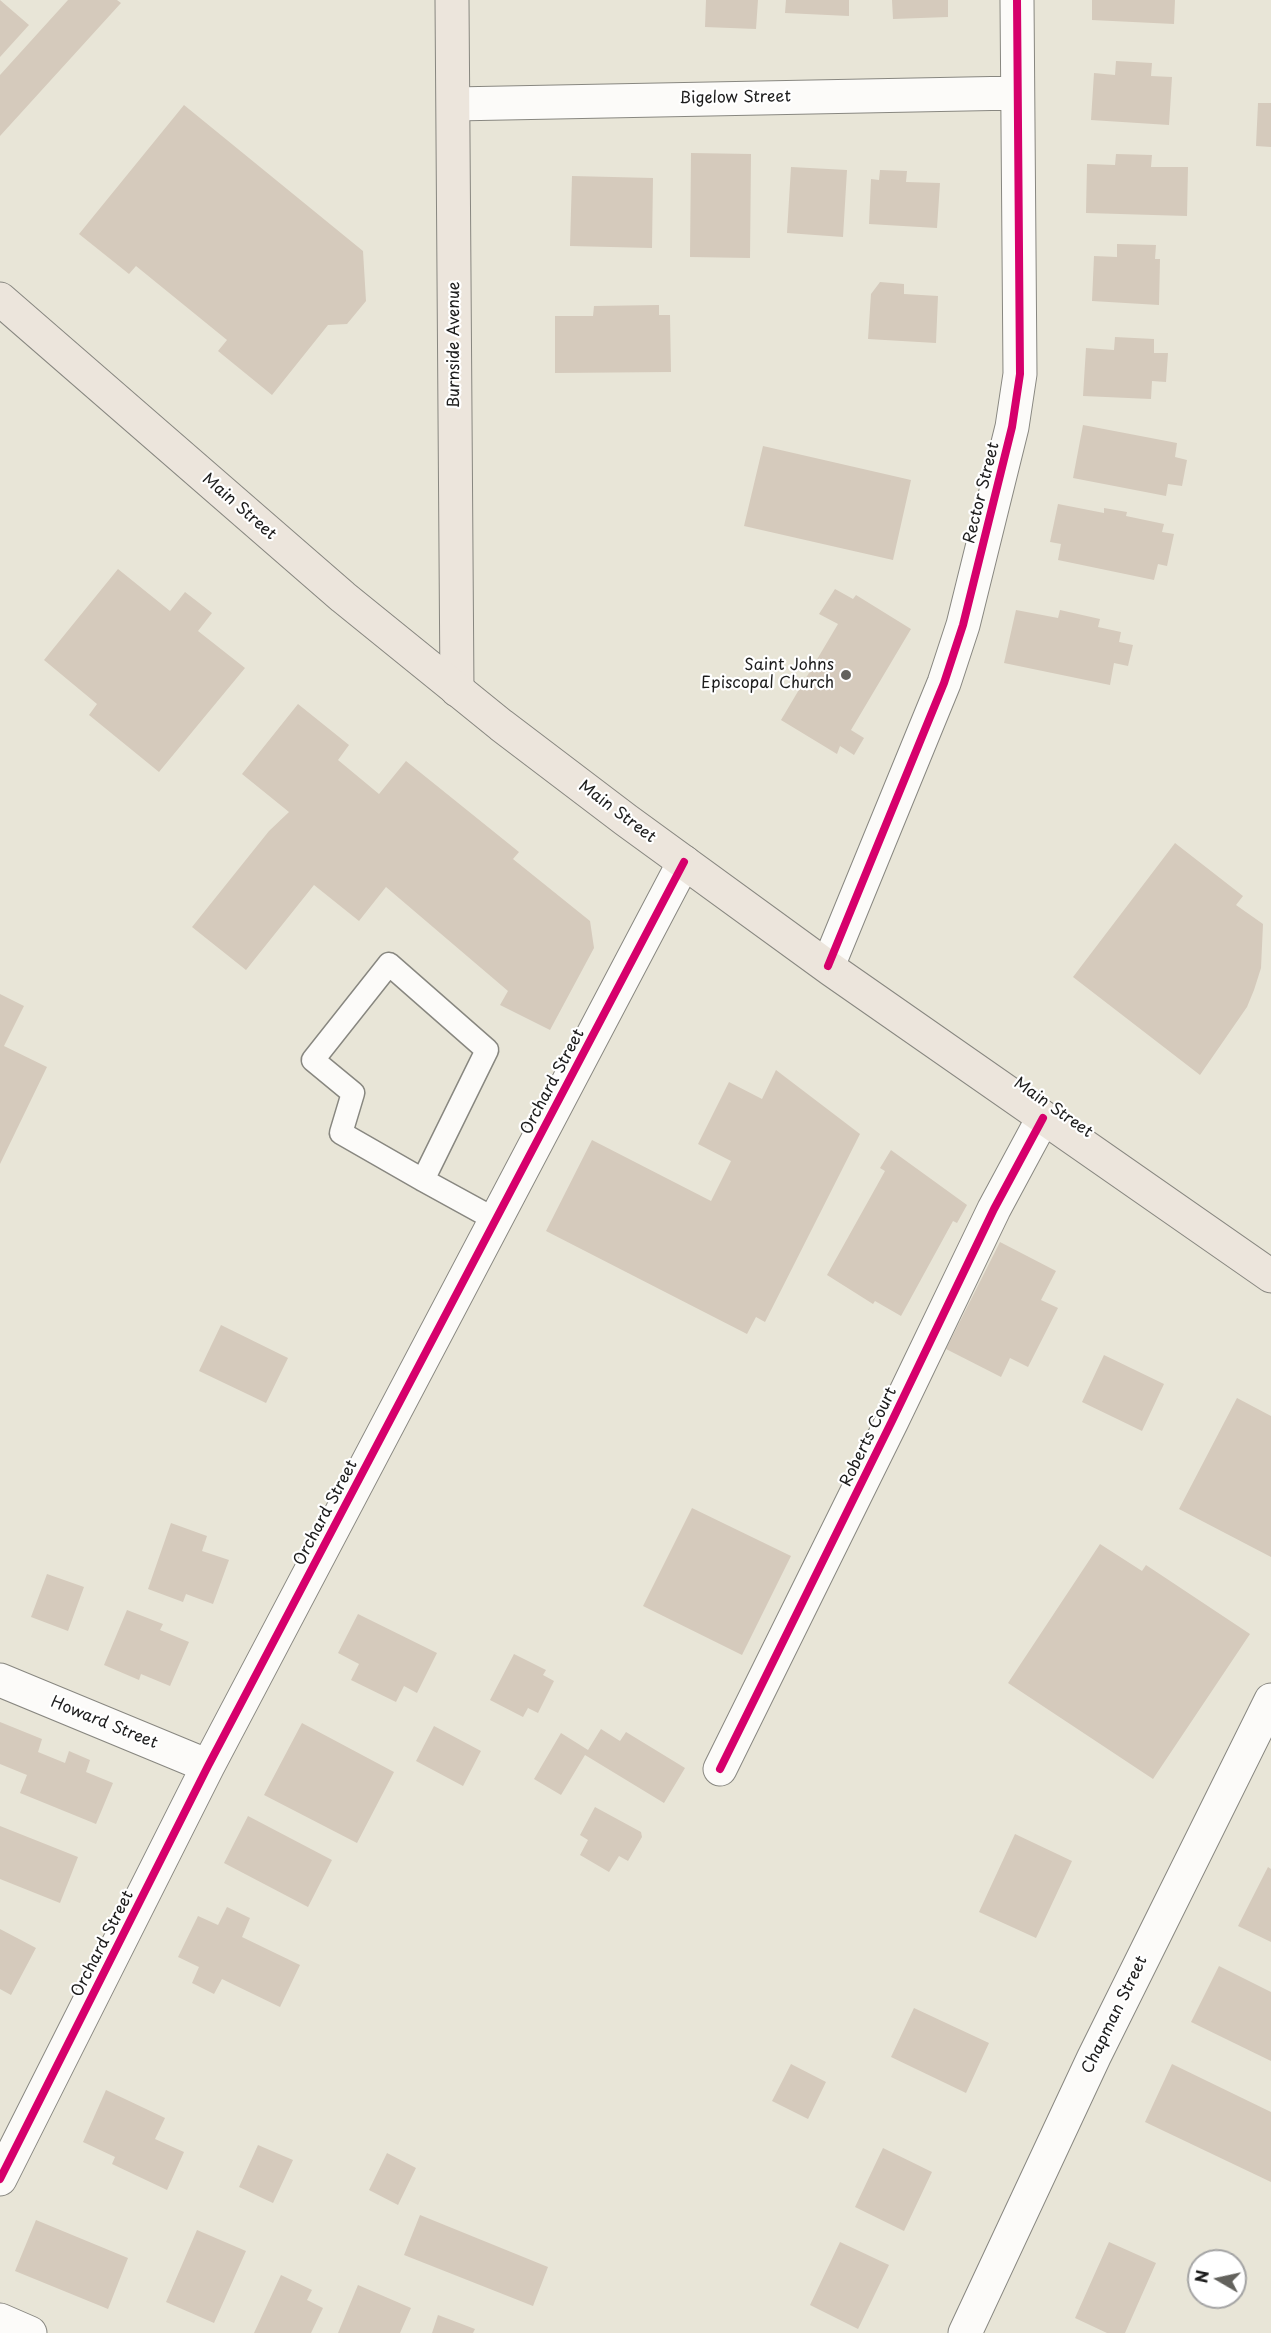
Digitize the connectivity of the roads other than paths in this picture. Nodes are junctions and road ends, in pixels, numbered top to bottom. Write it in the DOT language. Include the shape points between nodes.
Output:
graph roads {
  1 [pos="452,0"];
  2 [pos="1017,0"];
  3 [pos="1017,93"];
  4 [pos="453,104"];
  5 [pos="0,299"];
  6 [pos="458,690"];
  7 [pos="684,862"];
  8 [pos="828,966"];
  9 [pos="1043,1118"];
  10 [pos="423,1180"];
  11 [pos="496,1220"];
  12 [pos="1271,1276"];
  13 [pos="0,1680"];
  14 [pos="1271,1700"];
  15 [pos="208,1766"];
  16 [pos="720,1769"];
  17 [pos="0,2179"];
  18 [pos="0,2320"];
  19 [pos="30,2333"];
  20 [pos="965,2333"];
  1 -- 4 [label="main road, Burnside Avenue"];
  2 -- 3 [label="street, Rector Street"];
  3 -- 4 [label="street, Bigelow Street"];
  3 -- 8 [label="street, Rector Street" via="1020,374 1012,427 963,625 947,673"];
  4 -- 6 [label="main road, Burnside Avenue"];
  5 -- 6 [label="main road, Main Street" via="336,591"];
  6 -- 7 [label="main road, Main Street"];
  7 -- 8 [label="main road, Main Street"];
  7 -- 11 [label="street, Orchard Street"];
  8 -- 9 [label="main road, Main Street"];
  9 -- 12 [label="main road, Main Street"];
  9 -- 16 [label="street, Roberts Court" via="994,1209"];
  10 -- 10 [label="lane" via="487,1050 389,964 313,1060 353,1093 341,1133"];
  10 -- 11 [label="lane"];
  11 -- 15 [label="street, Orchard Street"];
  13 -- 15 [label="street, Howard Street"];
  14 -- 20 [label="street, Chapman Street" via="1094,2057"];
  15 -- 17 [label="street, Orchard Street"];
  18 -- 19 [label="street"];
}
